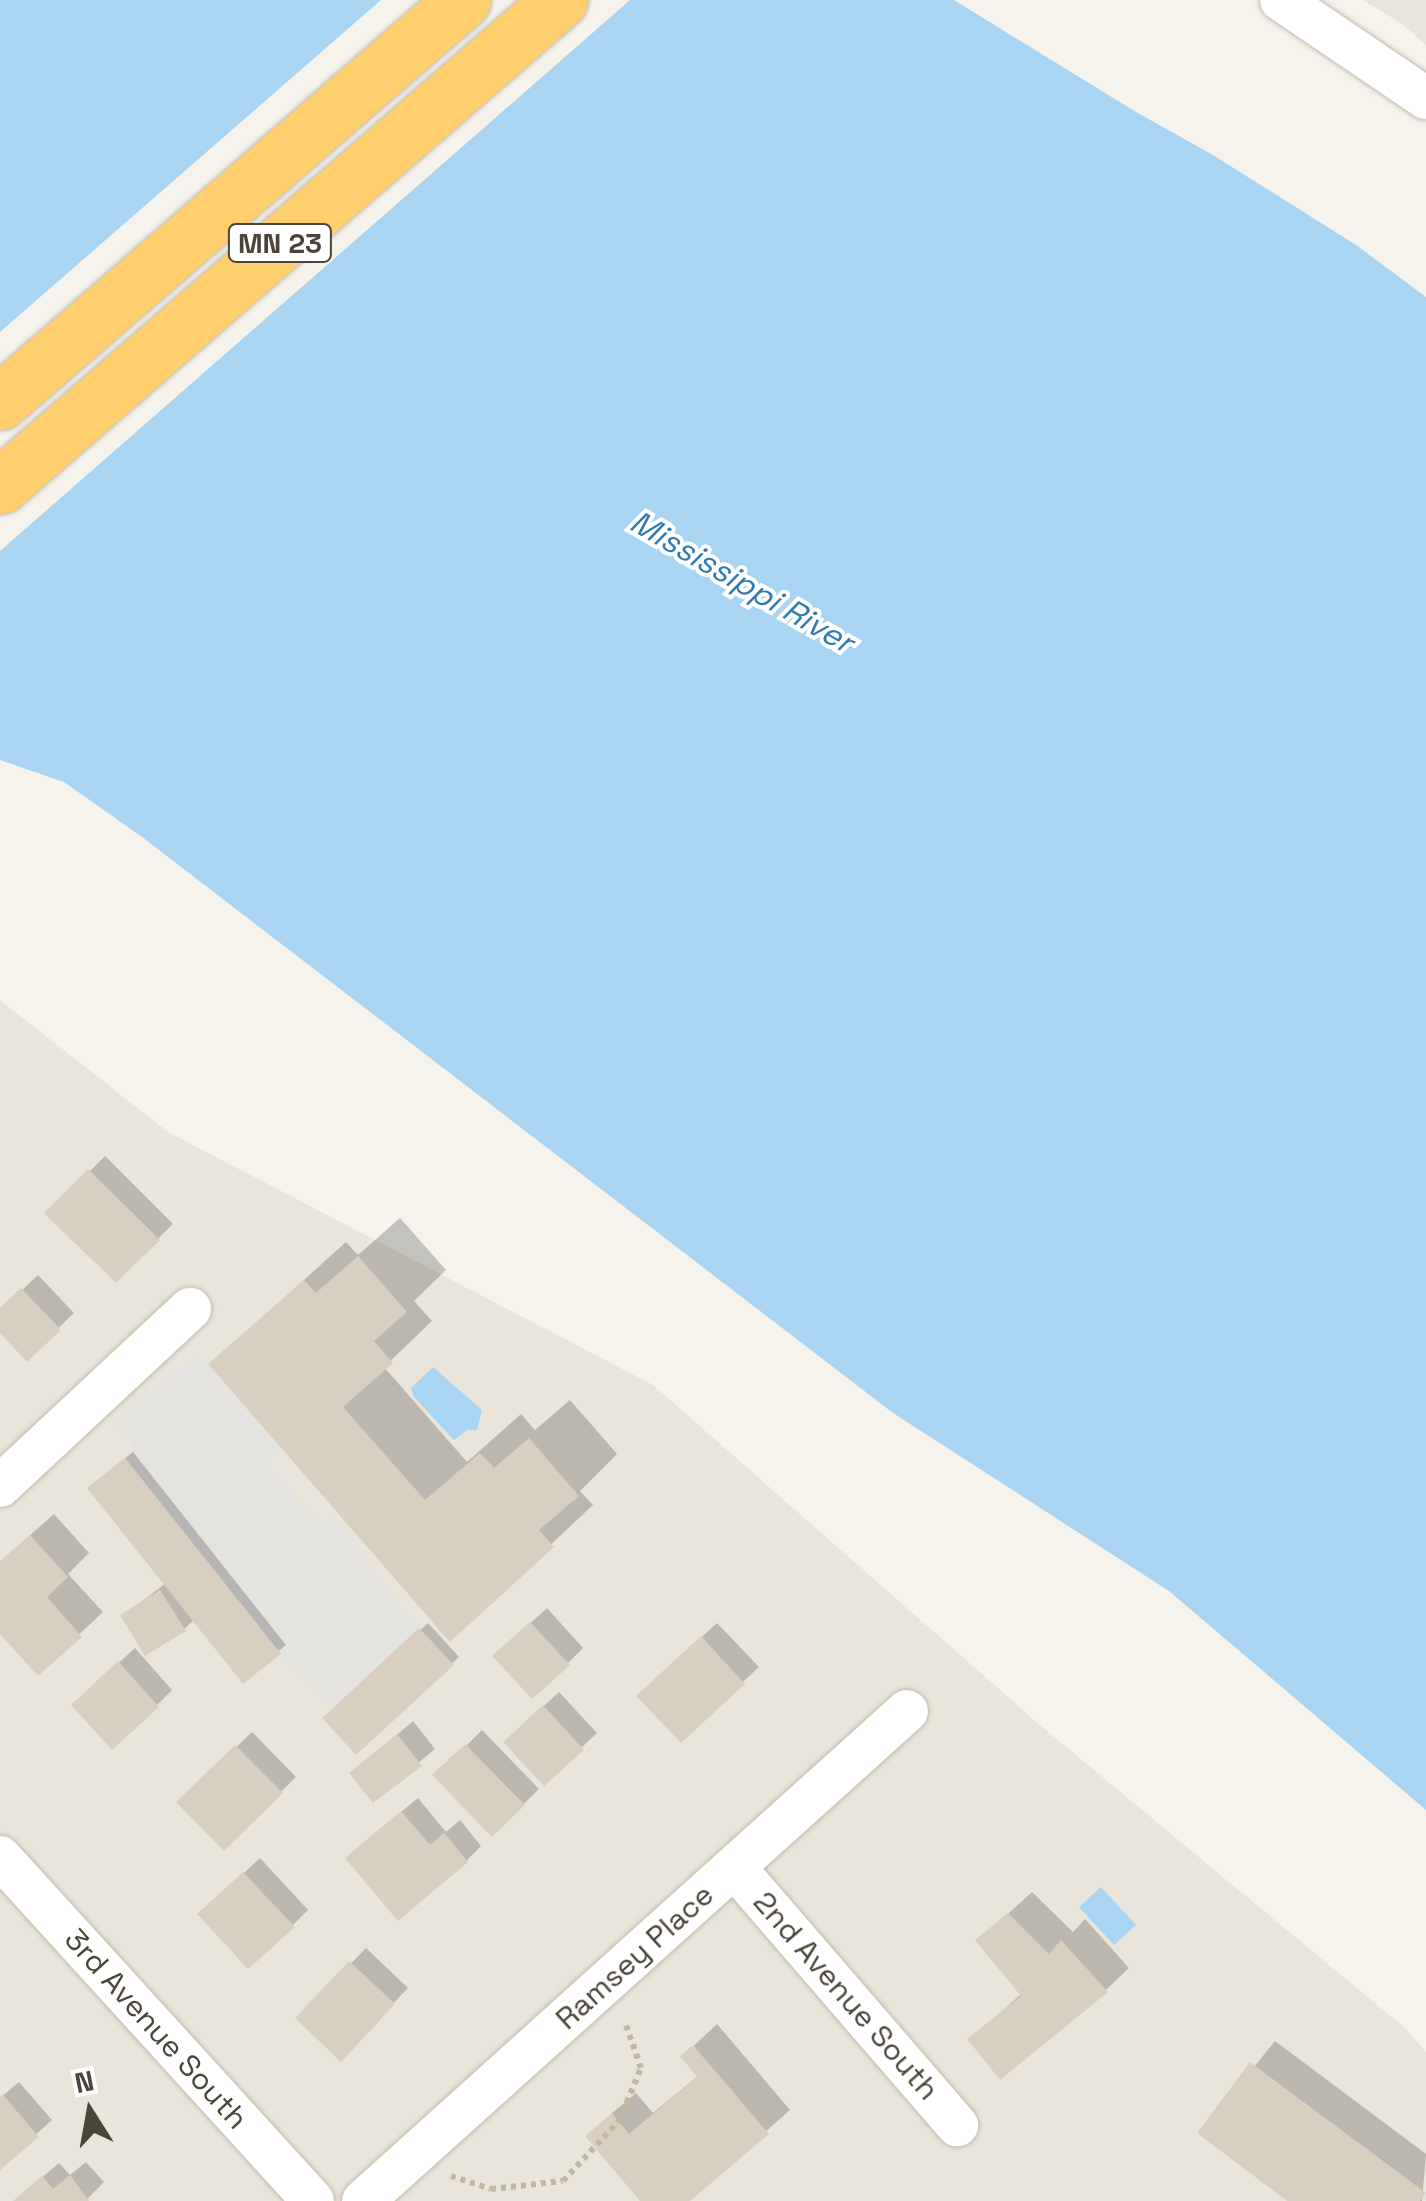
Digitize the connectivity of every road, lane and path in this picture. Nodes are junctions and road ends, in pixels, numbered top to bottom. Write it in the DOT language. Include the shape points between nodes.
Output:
graph roads {
  1 [pos="463,0"];
  2 [pos="560,0"];
  3 [pos="1281,0"];
  4 [pos="1426,98"];
  5 [pos="0,402"];
  6 [pos="0,486"];
  7 [pos="190,1309"];
  8 [pos="0,1486"];
  9 [pos="907,1712"];
  10 [pos="0,1857"];
  11 [pos="735,1868"];
  12 [pos="624,2018"];
  13 [pos="958,2124"];
  14 [pos="421,2149"];
  15 [pos="313,2201"];
  16 [pos="362,2201"];
  1 -- 5 [label="highway, MN 23"];
  2 -- 6 [label="highway, MN 23"];
  3 -- 4 [label="street"];
  7 -- 8 [label="street"];
  9 -- 11 [label="street, Ramsey Place"];
  10 -- 15 [label="street, 3rd Avenue South"];
  11 -- 13 [label="street, 2nd Avenue South"];
  11 -- 14 [label="street, Ramsey Place"];
  12 -- 14 [label="path" via="640,2068 618,2121 563,2181 492,2189 441,2173"];
  14 -- 16 [label="street, Ramsey Place"];
}
